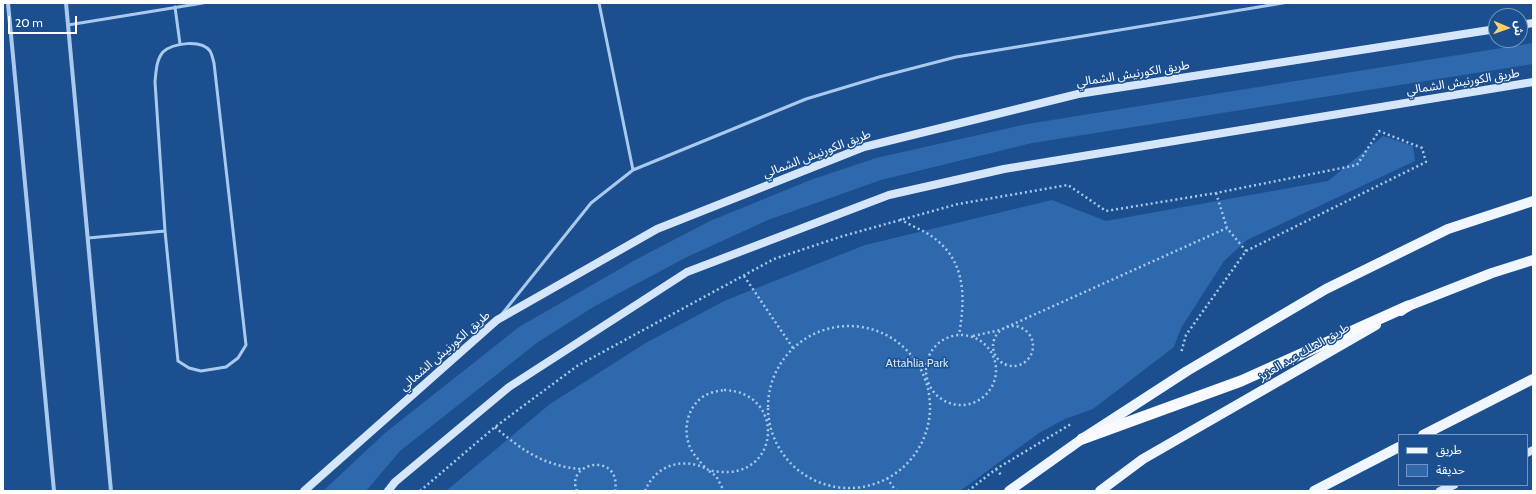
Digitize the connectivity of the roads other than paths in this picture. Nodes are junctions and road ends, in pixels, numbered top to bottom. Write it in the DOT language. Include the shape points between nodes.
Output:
graph roads {
  1 [pos="8,3"];
  2 [pos="66,3"];
  3 [pos="202,3"];
  4 [pos="599,3"];
  5 [pos="1283,3"];
  6 [pos="175,8"];
  7 [pos="68,25"];
  8 [pos="1488,30"];
  9 [pos="180,44"];
  10 [pos="1533,82"];
  11 [pos="633,170"];
  12 [pos="1533,201"];
  13 [pos="165,231"];
  14 [pos="88,238"];
  15 [pos="1533,253"];
  16 [pos="1533,260"];
  17 [pos="1492,274"];
  18 [pos="1408,306"];
  19 [pos="497,320"];
  20 [pos="1533,379"];
  21 [pos="1425,434"];
  22 [pos="1082,439"];
  23 [pos="1398,448"];
  24 [pos="1452,486"];
  25 [pos="54,491"];
  26 [pos="111,491"];
  27 [pos="304,491"];
  28 [pos="388,491"];
  29 [pos="1009,491"];
  30 [pos="1100,491"];
  31 [pos="1314,491"];
  32 [pos="1440,491"];
  1 -- 25 [label="street"];
  2 -- 7 [label="street"];
  3 -- 6 [label="lane"];
  4 -- 11 [label="lane"];
  5 -- 11 [label="lane" via="956,57 806,99"];
  6 -- 7 [label="lane"];
  6 -- 9 [label="lane"];
  7 -- 14 [label="street"];
  8 -- 19 [label="main road, طريق الكورنيش الشمالي" via="1078,94 864,147 657,229"];
  9 -- 13 [label="lane" via="164,52 157,64 155,82"];
  9 -- 13 [label="lane" via="198,43 210,51 214,63 246,345 238,358 226,367 201,371 188,368 178,361"];
  10 -- 28 [label="main road, طريق الكورنيش الشمالي" via="1004,169 889,195 687,272 509,387 395,482"];
  11 -- 19 [label="lane" via="591,203"];
  12 -- 22 [label="main road" via="1448,229 1326,289 1187,371"];
  13 -- 14 [label="lane"];
  14 -- 26 [label="street"];
  15 -- 17 [label="main road"];
  16 -- 17 [label="main road, طريق الملك عبد العزيز"];
  17 -- 18 [label="main road, طريق الملك عبد العزيز"];
  18 -- 22 [label="highway" via="1241,381"];
  18 -- 30 [label="main road, طريق الملك عبد العزيز" via="1143,459"];
  19 -- 27 [label="main road, طريق الكورنيش الشمالي"];
  20 -- 21 [label="main road"];
  22 -- 29 [label="main road"];
  23 -- 31 [label="main road"];
  24 -- 32 [label="main road"];
}
